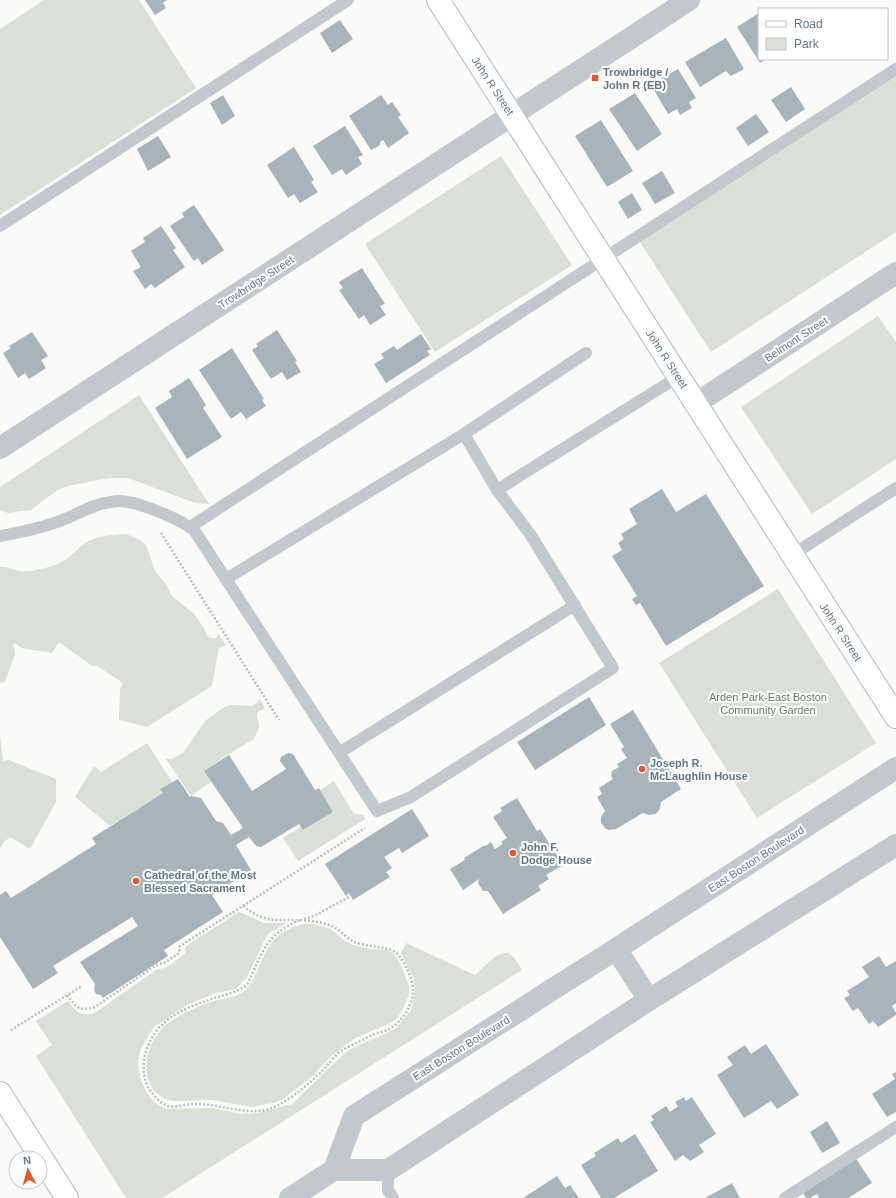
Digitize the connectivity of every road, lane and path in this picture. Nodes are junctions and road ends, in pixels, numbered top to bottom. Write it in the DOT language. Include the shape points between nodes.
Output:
graph roads {
  1 [pos="348,0"];
  2 [pos="438,0"];
  3 [pos="689,0"];
  4 [pos="896,69"];
  5 [pos="512,115"];
  6 [pos="0,226"];
  7 [pos="603,259"];
  8 [pos="896,273"];
  9 [pos="586,353"];
  10 [pos="678,377"];
  11 [pos="696,404"];
  12 [pos="464,434"];
  13 [pos="0,448"];
  14 [pos="896,488"];
  15 [pos="496,490"];
  16 [pos="190,527"];
  17 [pos="159,532"];
  18 [pos="0,536"];
  19 [pos="792,555"];
  20 [pos="226,579"];
  21 [pos="575,605"];
  22 [pos="896,717"];
  23 [pos="279,720"];
  24 [pos="339,753"];
  25 [pos="896,768"];
  26 [pos="365,828"];
  27 [pos="896,845"];
  28 [pos="349,897"];
  29 [pos="243,906"];
  30 [pos="300,920"];
  31 [pos="616,949"];
  32 [pos="82,986"];
  33 [pos="67,995"];
  34 [pos="649,1000"];
  35 [pos="11,1030"];
  36 [pos="0,1093"];
  37 [pos="896,1127"];
  38 [pos="334,1170"];
  39 [pos="388,1170"];
  40 [pos="67,1198"];
  41 [pos="290,1198"];
  42 [pos="393,1198"];
  43 [pos="785,1198"];
  1 -- 6 [label="lane"];
  2 -- 5 [label="street, John R Street"];
  3 -- 5 [label="street, Trowbridge Street"];
  4 -- 7 [label="lane"];
  5 -- 7 [label="street, John R Street"];
  5 -- 13 [label="street, Trowbridge Street"];
  7 -- 10 [label="street, John R Street"];
  7 -- 16 [label="lane"];
  8 -- 11 [label="street, Belmont Street"];
  9 -- 12 [label="lane"];
  10 -- 11 [label="street, John R Street"];
  10 -- 15 [label="lane"];
  11 -- 19 [label="street, John R Street"];
  12 -- 15 [label="lane"];
  12 -- 20 [label="lane"];
  14 -- 19 [label="lane"];
  15 -- 21 [label="lane" via="530,534"];
  16 -- 18 [label="lane" via="150,508 119,501 92,506 65,519 29,531"];
  16 -- 20 [label="lane"];
  17 -- 23 [label="path" via="163,534"];
  19 -- 22 [label="street, John R Street"];
  20 -- 24 [label="lane"];
  21 -- 24 [label="lane"];
  21 -- 24 [label="lane" via="613,668 412,797 377,811"];
  25 -- 31 [label="street, East Boston Boulevard"];
  26 -- 29 [label="path"];
  27 -- 34 [label="street"];
  28 -- 30 [label="path" via="314,916"];
  29 -- 30 [label="path" via="255,915 267,919"];
  29 -- 33 [label="path" via="180,946 178,953 166,962 156,965 95,1007 80,1009"];
  30 -- 30 [label="path" via="287,925 270,940 247,985 241,990 210,999 184,1011 162,1024 154,1034 144,1057 144,1071 151,1091 159,1100 168,1106 206,1104 243,1110 266,1110 290,1098 322,1072 343,1050 389,1029 402,1018 413,994 404,963 396,952 389,948 353,942 334,927"];
  31 -- 34 [label="street"];
  31 -- 38 [label="street, East Boston Boulevard" via="354,1116"];
  32 -- 33 [label="path"];
  33 -- 35 [label="path"];
  34 -- 39 [label="street"];
  36 -- 40 [label="street"];
  37 -- 43 [label="lane"];
  38 -- 39 [label="street"];
  38 -- 41 [label="street"];
  39 -- 42 [label="lane" via="388,1190"];
}
